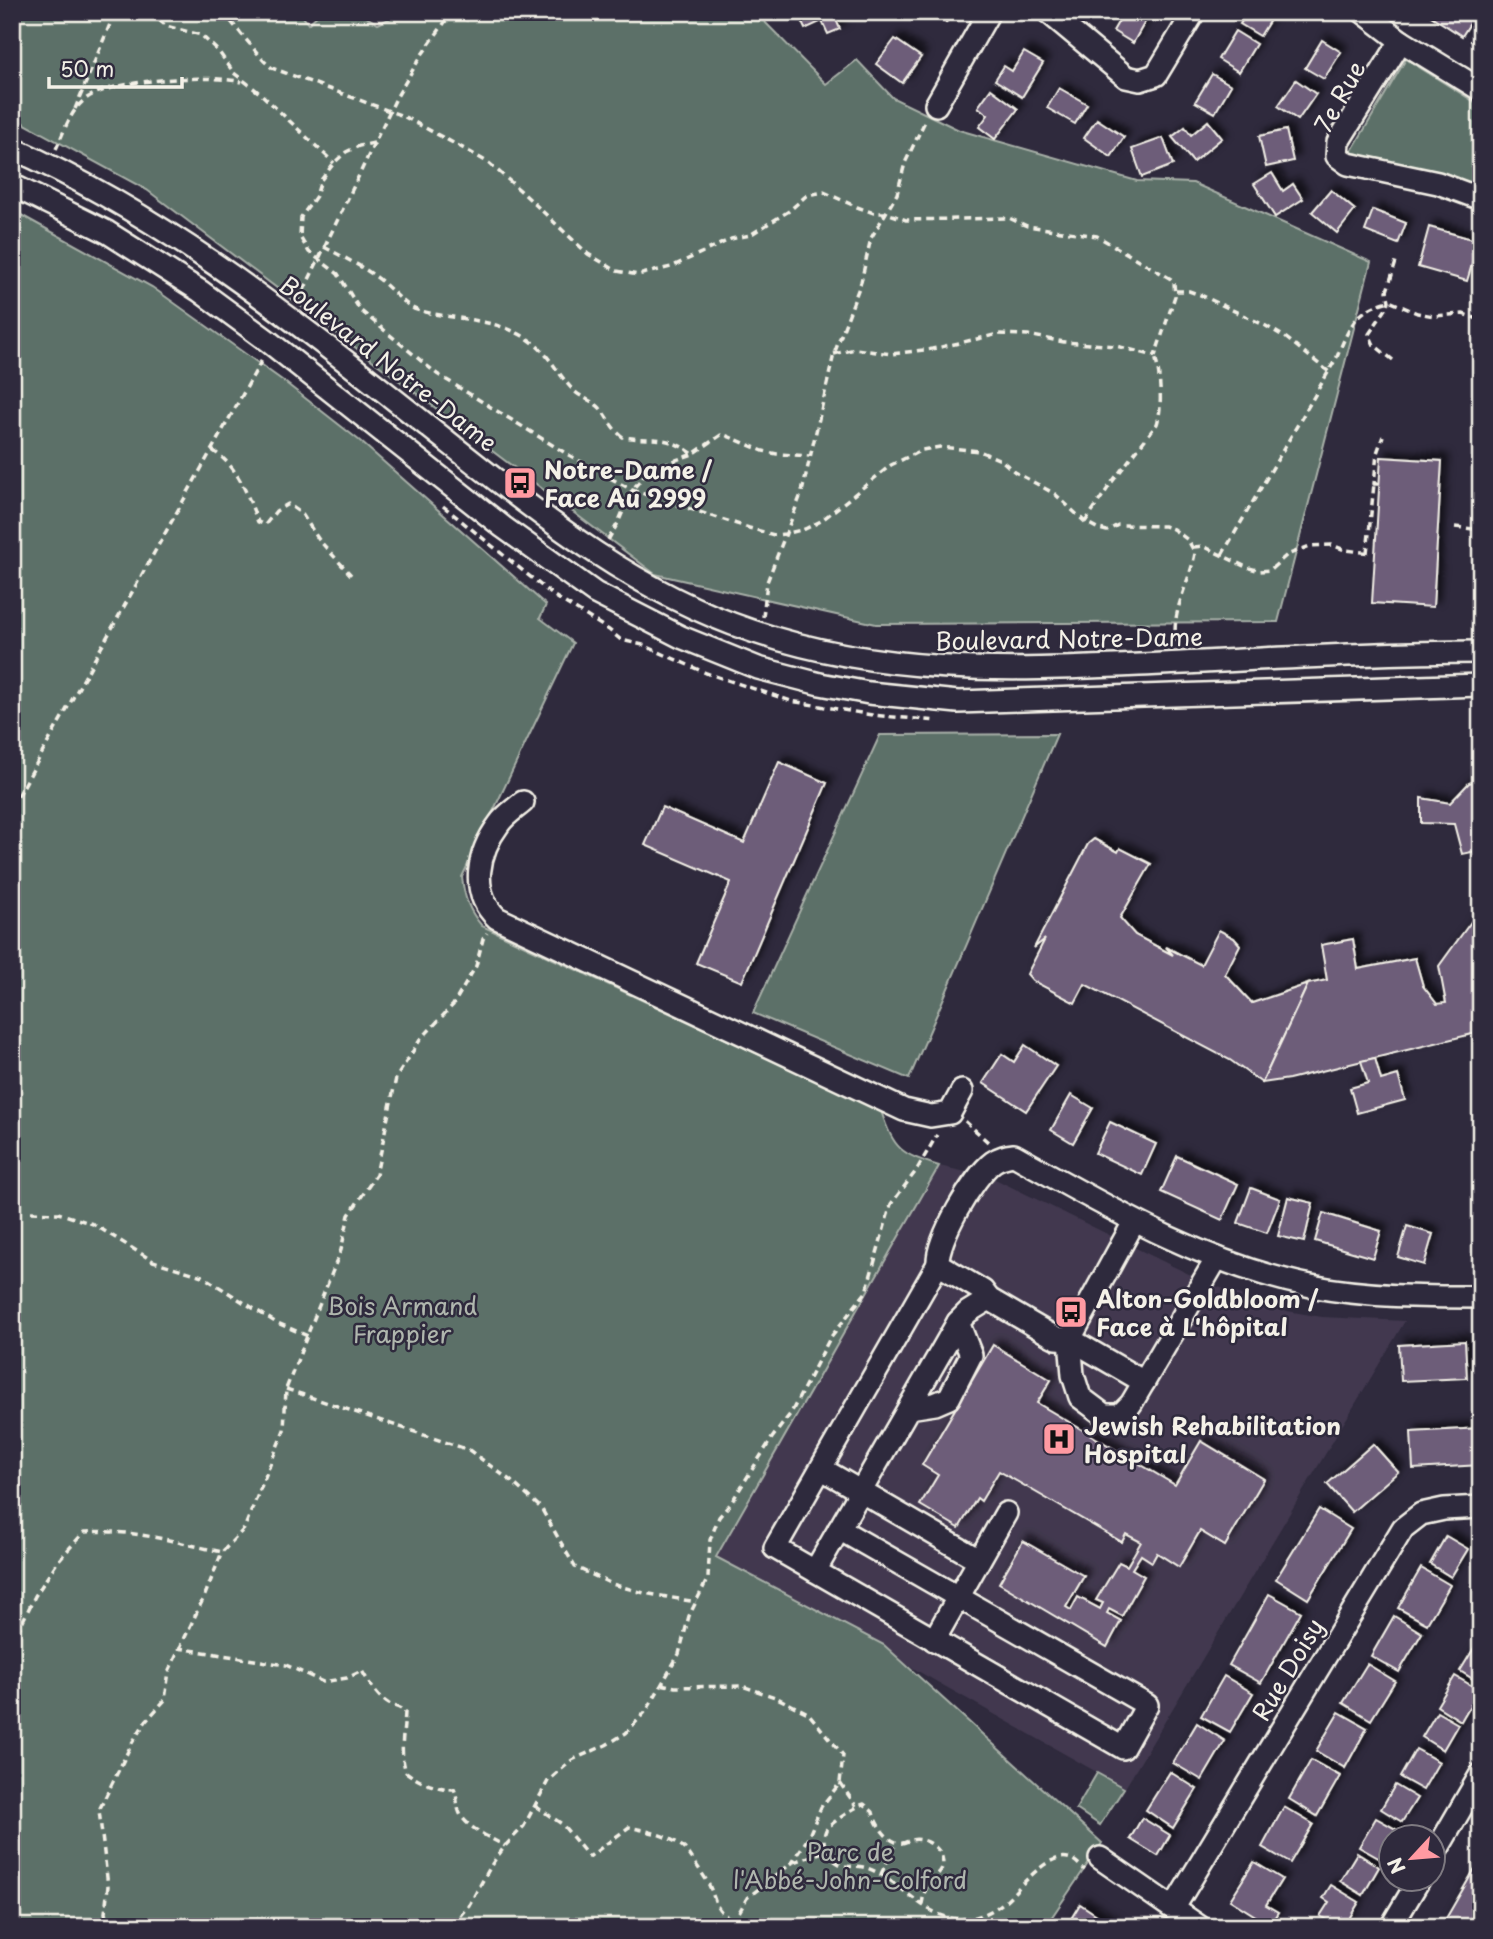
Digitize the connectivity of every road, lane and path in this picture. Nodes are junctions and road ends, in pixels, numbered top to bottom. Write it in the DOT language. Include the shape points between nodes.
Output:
graph roads {
  1 [pos="115,12"];
  2 [pos="150,12"];
  3 [pos="223,12"];
  4 [pos="452,12"];
  5 [pos="989,12"];
  6 [pos="1048,12"];
  7 [pos="1194,12"];
  8 [pos="1363,12"];
  9 [pos="1401,41"];
  10 [pos="244,82"];
  11 [pos="1481,90"];
  12 [pos="74,110"];
  13 [pos="932,110"];
  14 [pos="389,112"];
  15 [pos="374,143"];
  16 [pos="12,148"];
  17 [pos="55,150"];
  18 [pos="334,163"];
  19 [pos="12,185"];
  20 [pos="1481,200"];
  21 [pos="887,213"];
  22 [pos="324,247"];
  23 [pos="318,260"];
  24 [pos="1396,262"];
  25 [pos="1176,291"];
  26 [pos="1389,301"];
  27 [pos="294,303"];
  28 [pos="1481,320"];
  29 [pos="834,355"];
  30 [pos="1155,356"];
  31 [pos="1393,360"];
  32 [pos="272,363"];
  33 [pos="1329,372"];
  34 [pos="1383,436"];
  35 [pos="212,450"];
  36 [pos="693,454"];
  37 [pos="810,456"];
  38 [pos="632,490"];
  39 [pos="436,499"];
  40 [pos="1085,522"];
  41 [pos="1455,527"];
  42 [pos="1473,529"];
  43 [pos="785,534"];
  44 [pos="604,546"];
  45 [pos="1194,547"];
  46 [pos="1222,555"];
  47 [pos="351,575"];
  48 [pos="761,622"];
  49 [pos="1178,651"];
  50 [pos="1481,652"];
  51 [pos="718,677"];
  52 [pos="1481,685"];
  53 [pos="523,802"];
  54 [pos="12,807"];
  55 [pos="497,918"];
  56 [pos="962,1091"];
  57 [pos="950,1113"];
  58 [pos="1007,1156"];
  59 [pos="30,1212"];
  60 [pos="1134,1222"];
  61 [pos="1217,1258"];
  62 [pos="938,1264"];
  63 [pos="1481,1297"];
  64 [pos="989,1299"];
  65 [pos="958,1322"];
  66 [pos="308,1336"];
  67 [pos="1070,1339"];
  68 [pos="1144,1382"];
  69 [pos="286,1389"];
  70 [pos="909,1408"];
  71 [pos="822,1469"];
  72 [pos="860,1492"];
  73 [pos="1481,1507"];
  74 [pos="1006,1513"];
  75 [pos="839,1529"];
  76 [pos="222,1552"];
  77 [pos="979,1560"];
  78 [pos="815,1571"];
  79 [pos="957,1597"];
  80 [pos="696,1602"];
  81 [pos="934,1640"];
  82 [pos="12,1643"];
  83 [pos="178,1648"];
  84 [pos="661,1684"];
  85 [pos="840,1783"];
  86 [pos="1478,1785"];
  87 [pos="535,1806"];
  88 [pos="856,1806"];
  89 [pos="1448,1832"];
  90 [pos="897,1842"];
  91 [pos="505,1846"];
  92 [pos="826,1851"];
  93 [pos="792,1863"];
  94 [pos="1091,1863"];
  95 [pos="881,1874"];
  96 [pos="1411,1894"];
  97 [pos="922,1905"];
  98 [pos="1173,1909"];
  99 [pos="960,1919"];
  100 [pos="733,1920"];
  101 [pos="109,1927"];
  102 [pos="456,1927"];
  103 [pos="731,1927"];
  104 [pos="962,1927"];
  105 [pos="1200,1927"];
  106 [pos="1391,1927"];
  1 -- 12 [label="path"];
  2 -- 10 [label="path" via="166,26 201,35"];
  3 -- 14 [label="path" via="272,68"];
  4 -- 14 [label="path"];
  5 -- 13 [label="street"];
  6 -- 7 [label="street" via="1126,77 1140,80 1156,75"];
  8 -- 9 [label="street"];
  9 -- 11 [label="street"];
  9 -- 20 [label="street, 7e Rue" via="1338,142 1337,156 1348,164 1438,183"];
  10 -- 12 [label="path" via="193,78 110,87"];
  10 -- 18 [label="path"];
  12 -- 17 [label="path"];
  13 -- 21 [label="path" via="905,163"];
  14 -- 15 [label="path"];
  14 -- 21 [label="path" via="489,163 588,254 608,268 629,274 671,267 750,235 815,192 834,195 874,213"];
  15 -- 18 [label="path" via="354,148"];
  15 -- 22 [label="path"];
  16 -- 50 [label="street, Boulevard Notre-Dame" via="88,184 217,264 598,556 680,602 747,629 875,662 977,669"];
  18 -- 23 [label="path" via="301,217 300,237"];
  19 -- 52 [label="street" via="107,232 200,291 595,593 681,637 758,668 839,688 958,702"];
  21 -- 25 [label="path" via="923,221 1009,218 1027,226 1097,236 1171,279"];
  21 -- 29 [label="path" via="871,238"];
  22 -- 23 [label="path"];
  22 -- 36 [label="path" via="370,273 414,309 520,334 546,354 576,394 594,403 623,438 660,438"];
  23 -- 27 [label="path"];
  23 -- 38 [label="path" via="338,274 360,310 437,374"];
  24 -- 26 [label="path" via="1387,291"];
  25 -- 30 [label="path"];
  25 -- 33 [label="path" via="1203,296 1266,326"];
  26 -- 28 [label="path" via="1417,313 1463,314"];
  26 -- 31 [label="path" via="1369,334 1374,345"];
  26 -- 33 [label="path" via="1363,311 1351,324"];
  29 -- 30 [label="path" via="855,349 891,354 932,349 999,334 1116,346"];
  29 -- 37 [label="path"];
  30 -- 40 [label="path" via="1160,395 1157,424"];
  32 -- 35 [label="path" via="262,355"];
  33 -- 46 [label="path"];
  34 -- 46 [label="path" via="1377,453 1369,553 1332,545 1310,546 1287,555 1266,571 1246,568"];
  35 -- 47 [label="path" via="227,460 258,522 265,525 288,504 302,514"];
  35 -- 54 [label="path"];
  36 -- 37 [label="path" via="725,435 770,452"];
  36 -- 38 [label="path" via="650,469"];
  37 -- 43 [label="path"];
  38 -- 43 [label="path" via="749,528"];
  38 -- 44 [label="path"];
  39 -- 51 [label="path" via="554,596 617,638"];
  40 -- 43 [label="path" via="1055,494 1001,460 979,451 940,447 891,465 821,521"];
  40 -- 45 [label="path" via="1107,531 1118,525 1164,526"];
  41 -- 42 [label="path"];
  43 -- 48 [label="path" via="767,582"];
  45 -- 46 [label="path"];
  45 -- 49 [label="path" via="1175,632"];
  53 -- 55 [label="street" via="498,825 480,867 483,901"];
  55 -- 57 [label="street" via="904,1110 931,1116"];
  55 -- 66 [label="path" via="453,1005 420,1041 396,1078 376,1175 349,1215 341,1250"];
  56 -- 57 [label="street"];
  57 -- 58 [label="path"];
  57 -- 80 [label="path" via="891,1204 866,1292 830,1338 790,1413 719,1517 710,1540 708,1578"];
  58 -- 60 [label="street"];
  58 -- 62 [label="street" via="984,1170 972,1185 942,1244"];
  59 -- 66 [label="path" via="58,1213 93,1224 153,1261 202,1276 275,1322"];
  60 -- 61 [label="street"];
  60 -- 67 [label="street"];
  61 -- 63 [label="street" via="1324,1288 1400,1296"];
  61 -- 68 [label="street"];
  62 -- 64 [label="street" via="984,1291"];
  62 -- 71 [label="street"];
  64 -- 65 [label="street"];
  64 -- 67 [label="street" via="1057,1338"];
  65 -- 70 [label="street"];
  65 -- 70 [label="street" via="971,1355 953,1393 944,1401"];
  66 -- 69 [label="path"];
  67 -- 68 [label="street"];
  67 -- 68 [label="street" via="1077,1392 1104,1415 1123,1413"];
  69 -- 76 [label="path" via="284,1430 244,1530"];
  69 -- 80 [label="path" via="469,1450 541,1508 576,1567 622,1587"];
  70 -- 72 [label="street"];
  71 -- 72 [label="street"];
  71 -- 78 [label="street" via="775,1548"];
  72 -- 75 [label="street"];
  72 -- 77 [label="street"];
  73 -- 98 [label="street, Rue Doisy" via="1421,1514 1403,1528"];
  74 -- 77 [label="street"];
  75 -- 78 [label="street"];
  75 -- 79 [label="street"];
  76 -- 82 [label="path" via="113,1530 84,1532 58,1561"];
  76 -- 83 [label="path"];
  77 -- 79 [label="street"];
  78 -- 81 [label="street"];
  79 -- 81 [label="street"];
  79 -- 81 [label="street" via="1147,1705 1123,1748"];
  80 -- 84 [label="path" via="679,1654"];
  83 -- 91 [label="path" via="286,1665 323,1682 362,1671 382,1699 405,1712 401,1757 406,1772 427,1785 454,1789 462,1818"];
  83 -- 101 [label="path" via="165,1700 132,1743 99,1810"];
  84 -- 85 [label="path" via="742,1686 794,1704 808,1713 843,1755"];
  84 -- 87 [label="path" via="647,1710 626,1732 572,1760 548,1781"];
  85 -- 88 [label="path"];
  85 -- 93 [label="path" via="821,1807"];
  86 -- 89 [label="street"];
  87 -- 91 [label="path"];
  87 -- 100 [label="path" via="562,1825 589,1857 629,1827 679,1845 706,1881 720,1914"];
  88 -- 90 [label="path" via="869,1807 876,1824"];
  88 -- 92 [label="path" via="831,1824 824,1837"];
  90 -- 95 [label="path"];
  90 -- 97 [label="path" via="921,1840 940,1852 941,1873 928,1885"];
  91 -- 102 [label="path"];
  92 -- 93 [label="path"];
  92 -- 95 [label="path" via="841,1865"];
  93 -- 100 [label="path" via="747,1898"];
  94 -- 98 [label="street"];
  94 -- 99 [label="path" via="1056,1859 1036,1871 1001,1905"];
  95 -- 97 [label="path"];
  96 -- 106 [label="street"];
  97 -- 99 [label="path"];
  98 -- 105 [label="street"];
  99 -- 104 [label="path"];
  100 -- 103 [label="path"];
}
